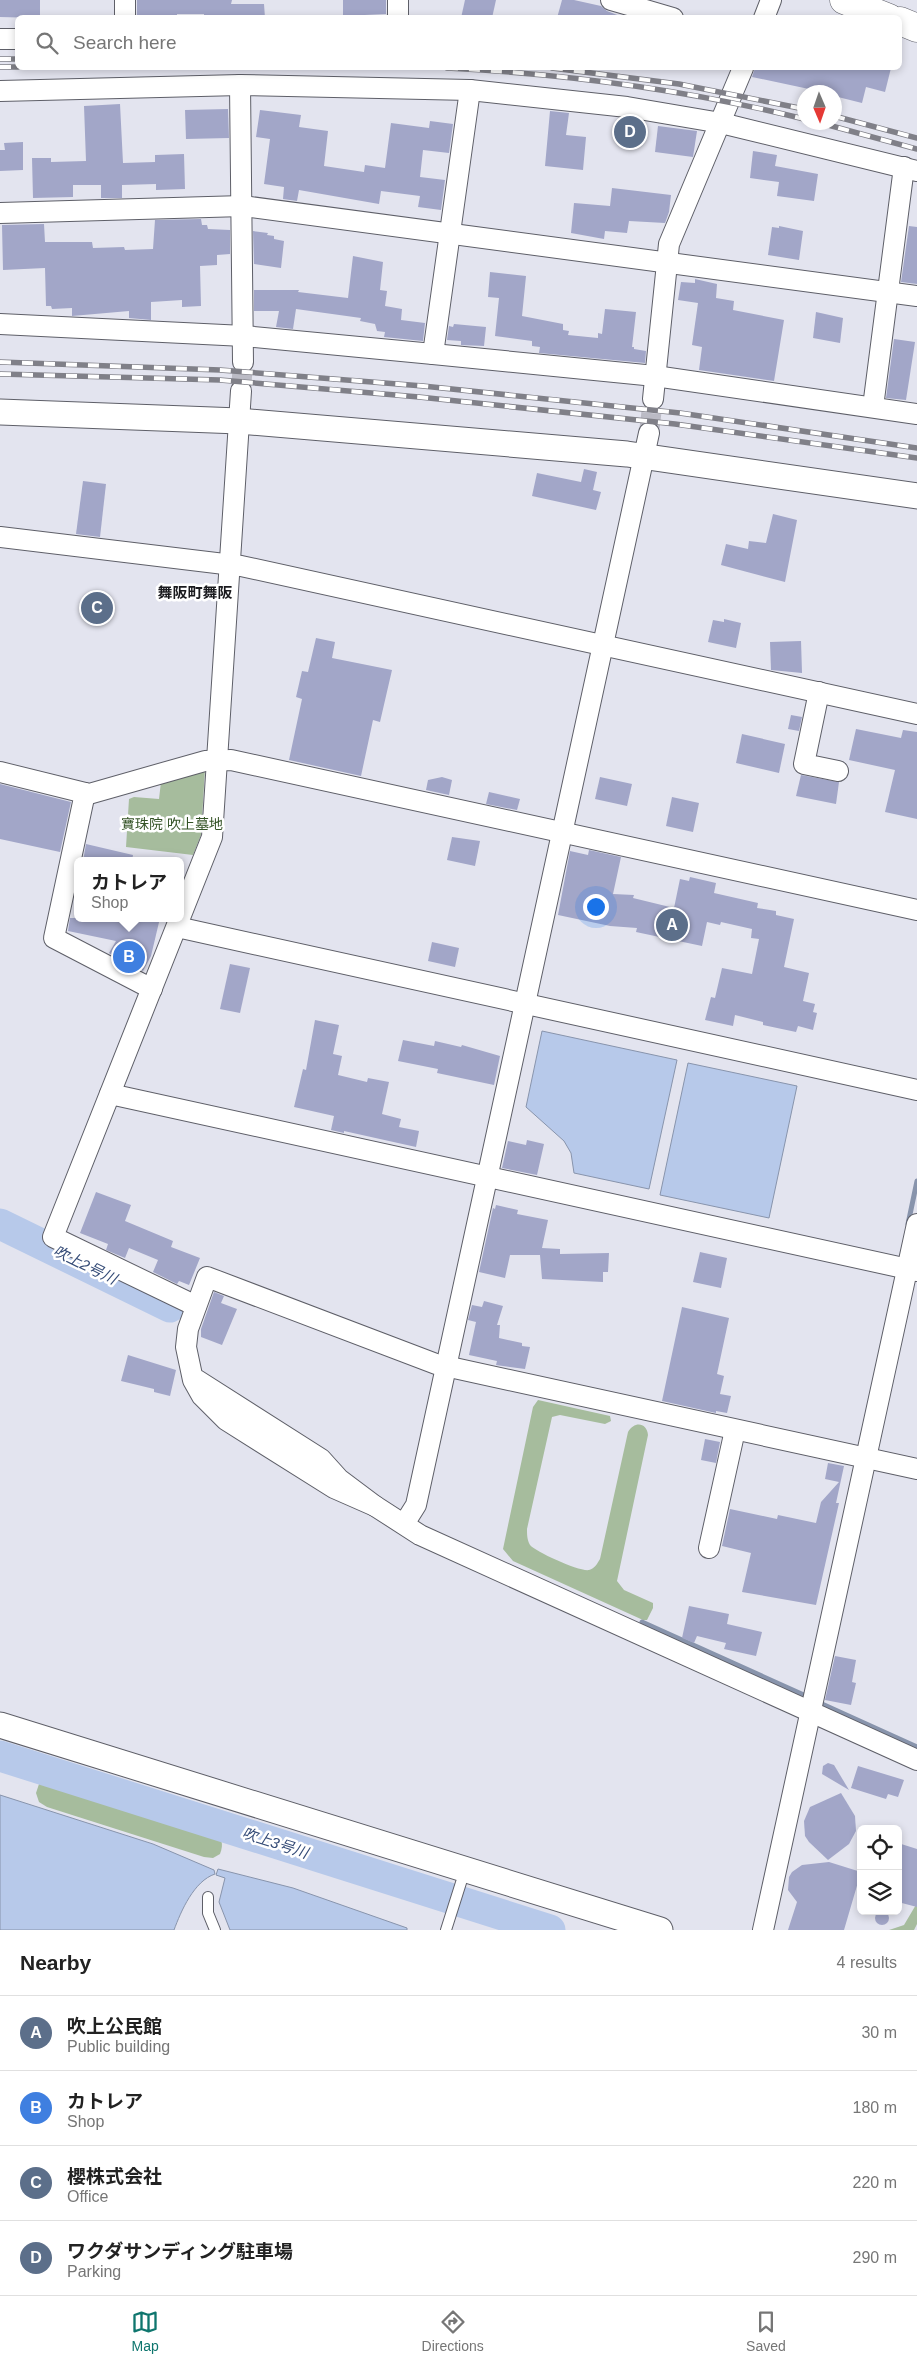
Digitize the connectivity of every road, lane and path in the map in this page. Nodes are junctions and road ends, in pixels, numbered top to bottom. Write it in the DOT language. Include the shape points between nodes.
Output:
graph roads {
  1 [pos="125,0"];
  2 [pos="398,0"];
  3 [pos="611,0"];
  4 [pos="771,0"];
  5 [pos="844,0"];
  6 [pos="125,15"];
  7 [pos="398,15"];
  8 [pos="663,15"];
  9 [pos="765,15"];
  10 [pos="882,15"];
  11 [pos="902,22"];
  12 [pos="917,28"];
  13 [pos="0,39"];
  14 [pos="15,39"];
  15 [pos="743,70"];
  16 [pos="240,85"];
  17 [pos="470,90"];
  18 [pos="0,91"];
  19 [pos="721,123"];
  20 [pos="911,169"];
  21 [pos="242,206"];
  22 [pos="0,213"];
  23 [pos="450,234"];
  24 [pos="667,261"];
  25 [pos="888,292"];
  26 [pos="917,296"];
  27 [pos="0,324"];
  28 [pos="244,336"];
  29 [pos="433,354"];
  30 [pos="243,362"];
  31 [pos="655,376"];
  32 [pos="241,391"];
  33 [pos="653,399"];
  34 [pos="873,407"];
  35 [pos="0,412"];
  36 [pos="917,414"];
  37 [pos="239,421"];
  38 [pos="647,444"];
  39 [pos="917,496"];
  40 [pos="0,537"];
  41 [pos="230,565"];
  42 [pos="604,645"];
  43 [pos="820,692"];
  44 [pos="917,714"];
  45 [pos="218,761"];
  46 [pos="838,771"];
  47 [pos="0,772"];
  48 [pos="85,793"];
  49 [pos="563,832"];
  50 [pos="184,909"];
  51 [pos="917,910"];
  52 [pos="179,922"];
  53 [pos="177,927"];
  54 [pos="152,989"];
  55 [pos="525,1005"];
  56 [pos="917,1090"];
  57 [pos="110,1094"];
  58 [pos="488,1178"];
  59 [pos="917,1224"];
  60 [pos="912,1270"];
  61 [pos="196,1306"];
  62 [pos="446,1366"];
  63 [pos="735,1430"];
  64 [pos="866,1458"];
  65 [pos="917,1469"];
  66 [pos="404,1524"];
  67 [pos="709,1548"];
  68 [pos="811,1712"];
  69 [pos="0,1725"];
  70 [pos="917,1760"];
  71 [pos="462,1880"];
  72 [pos="208,1897"];
  73 [pos="447,1927"];
  74 [pos="215,1930"];
  75 [pos="660,1930"];
  76 [pos="763,1930"];
  1 -- 6 [label="street"];
  2 -- 7 [label="street"];
  3 -- 8 [label="street"];
  4 -- 9 [label="street"];
  5 -- 10 [label="highway"];
  11 -- 12 [label="highway"];
  13 -- 14 [label="street"];
  15 -- 19 [label="street"];
  16 -- 17 [label="street"];
  16 -- 18 [label="street"];
  16 -- 21 [label="street"];
  17 -- 19 [label="street" via="627,107"];
  17 -- 23 [label="street"];
  19 -- 20 [label="street"];
  19 -- 24 [label="street" via="669,244"];
  20 -- 25 [label="street"];
  21 -- 22 [label="street"];
  21 -- 23 [label="street"];
  21 -- 28 [label="street"];
  23 -- 24 [label="street"];
  23 -- 29 [label="street"];
  24 -- 25 [label="street"];
  24 -- 31 [label="street"];
  25 -- 26 [label="street"];
  25 -- 34 [label="street"];
  27 -- 28 [label="street"];
  28 -- 29 [label="street"];
  28 -- 30 [label="street"];
  29 -- 31 [label="street"];
  31 -- 33 [label="street"];
  31 -- 34 [label="street"];
  32 -- 37 [label="street"];
  34 -- 36 [label="street"];
  35 -- 37 [label="street"];
  37 -- 38 [label="street"];
  37 -- 41 [label="street"];
  38 -- 39 [label="street"];
  38 -- 42 [label="street"];
  40 -- 41 [label="street"];
  41 -- 42 [label="street"];
  41 -- 45 [label="street"];
  42 -- 43 [label="street"];
  42 -- 49 [label="street"];
  43 -- 44 [label="street"];
  43 -- 46 [label="street" via="804,764"];
  45 -- 48 [label="street" via="205,761"];
  45 -- 49 [label="street" via="231,760"];
  45 -- 50 [label="street" via="212,837"];
  47 -- 48 [label="street"];
  48 -- 54 [label="street" via="54,938"];
  49 -- 51 [label="street"];
  49 -- 55 [label="street"];
  52 -- 53 [label="street"];
  53 -- 54 [label="street"];
  53 -- 55 [label="street"];
  54 -- 57 [label="street"];
  55 -- 56 [label="street"];
  55 -- 58 [label="street"];
  57 -- 58 [label="street"];
  57 -- 61 [label="street" via="53,1237"];
  58 -- 60 [label="street"];
  58 -- 62 [label="street"];
  59 -- 60 [label="street"];
  60 -- 64 [label="street"];
  61 -- 62 [label="street" via="207,1277"];
  61 -- 66 [label="street" via="186,1347 192,1377 321,1459 339,1479"];
  62 -- 63 [label="street"];
  62 -- 66 [label="street" via="416,1505"];
  63 -- 64 [label="street"];
  63 -- 67 [label="street"];
  64 -- 65 [label="street"];
  64 -- 68 [label="street"];
  66 -- 68 [label="street" via="420,1535"];
  68 -- 70 [label="street"];
  68 -- 76 [label="street"];
  69 -- 71 [label="street"];
  71 -- 73 [label="lane"];
  71 -- 75 [label="street"];
  72 -- 74 [label="lane" via="208,1912"];
}
